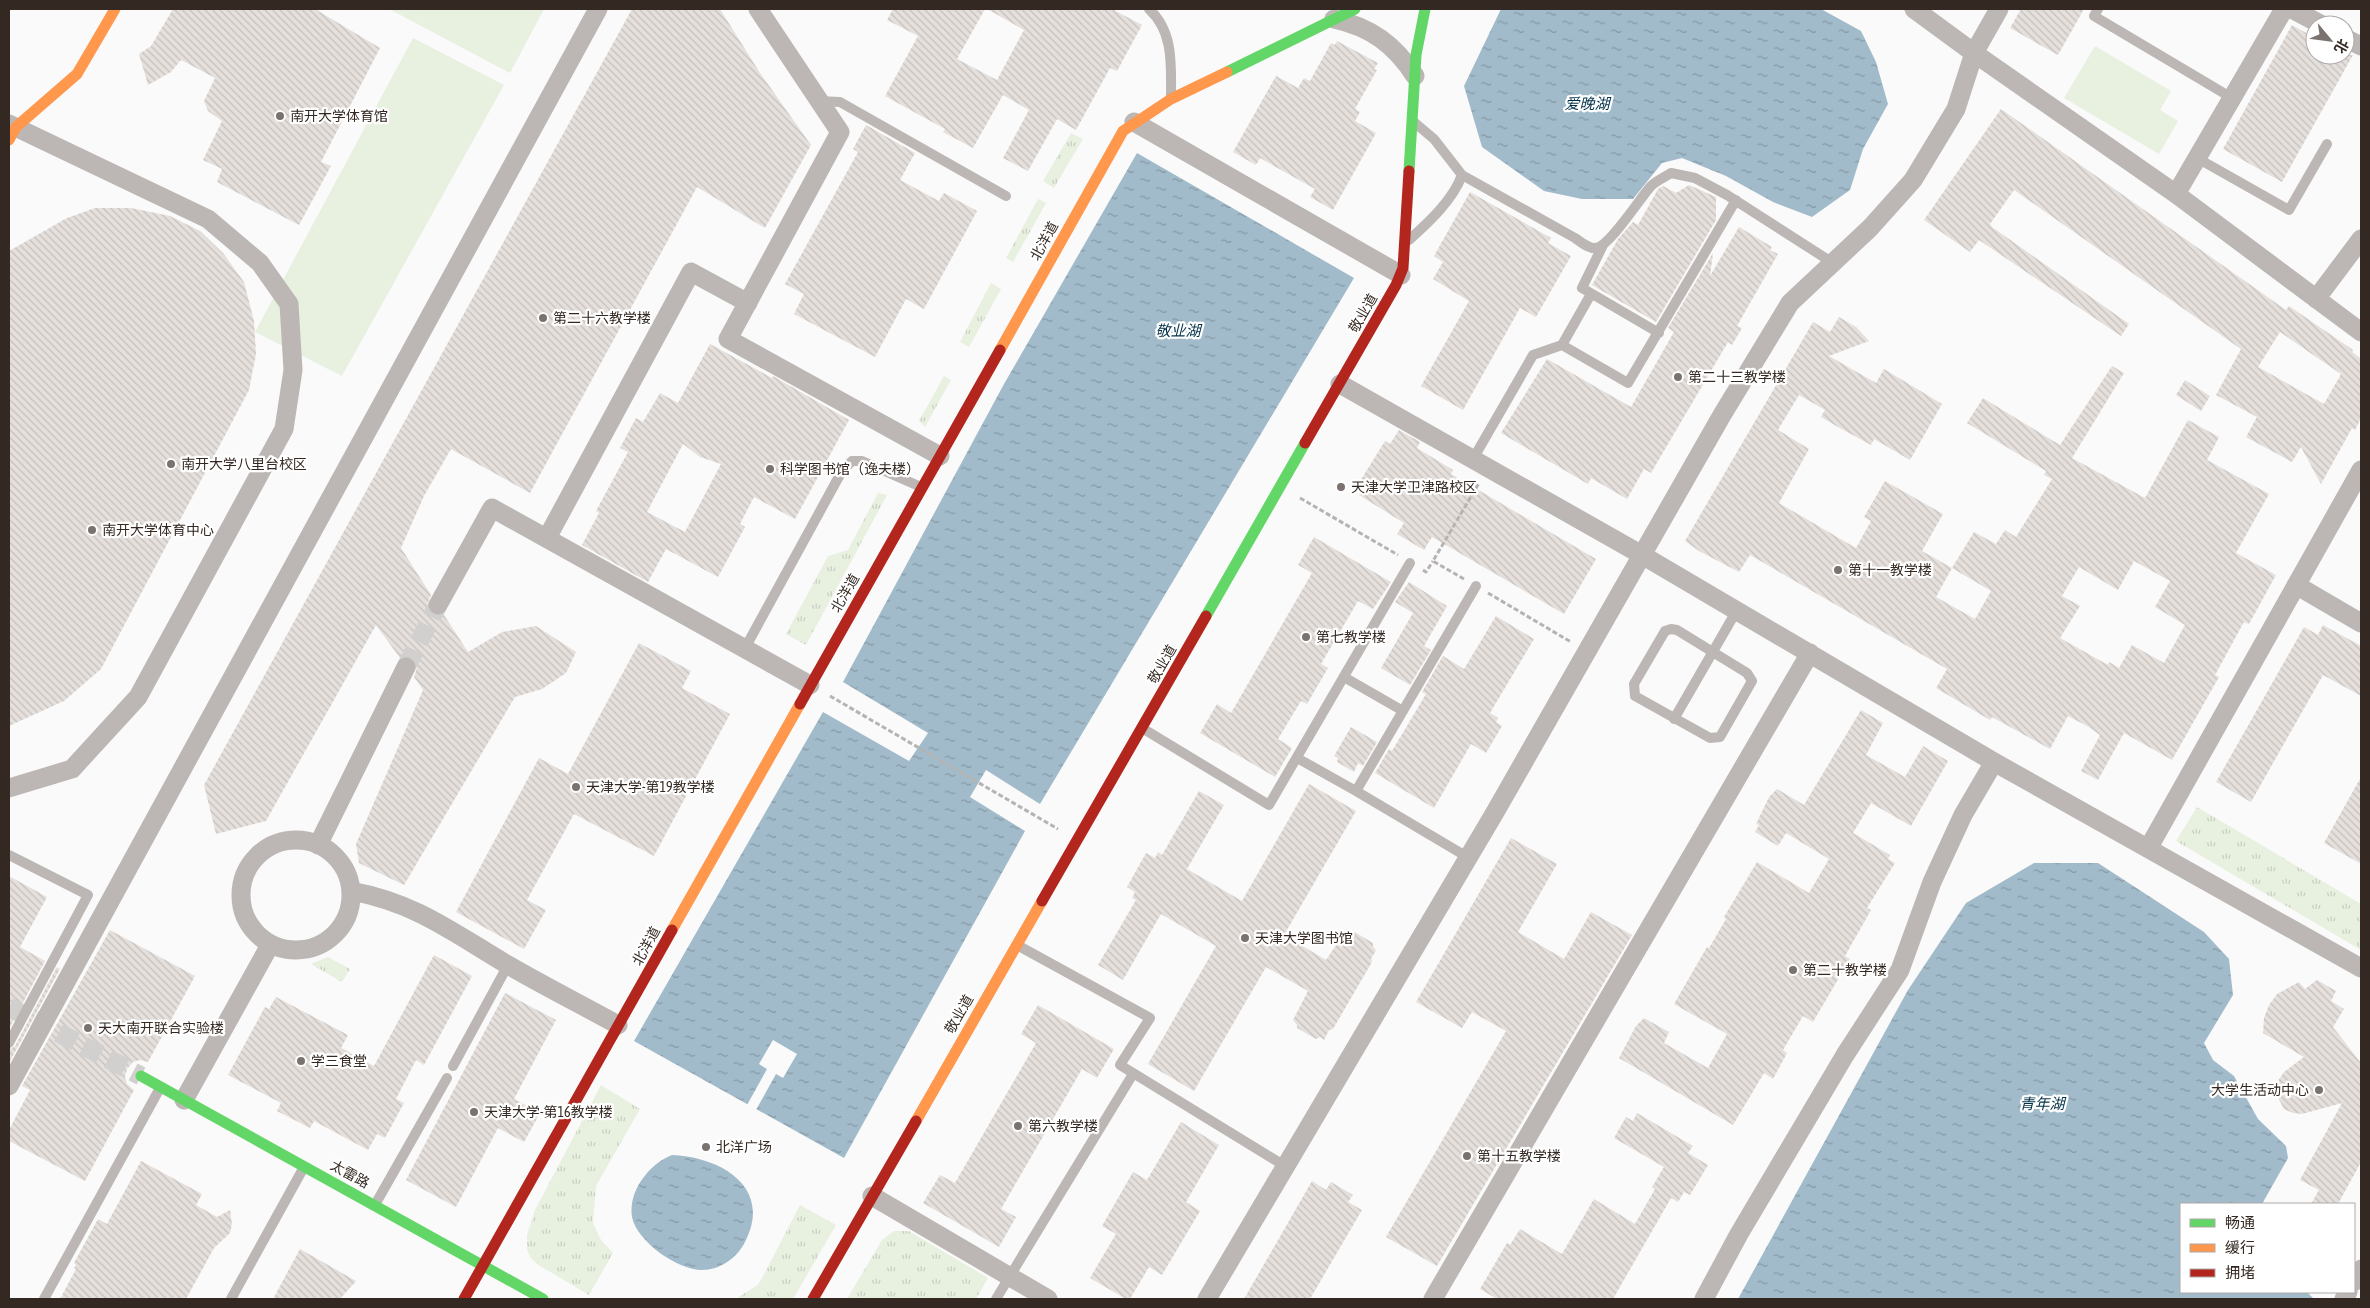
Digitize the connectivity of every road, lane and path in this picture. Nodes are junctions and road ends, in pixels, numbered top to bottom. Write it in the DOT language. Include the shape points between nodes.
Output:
graph roads {
  1 [pos="115,9"];
  2 [pos="598,9"];
  3 [pos="758,9"];
  4 [pos="1149,9"];
  5 [pos="1355,9"];
  6 [pos="1425,9"];
  7 [pos="1914,9"];
  8 [pos="1999,9"];
  9 [pos="2098,9"];
  10 [pos="2284,9"];
  11 [pos="2292,9"];
  12 [pos="2305,16"];
  13 [pos="1334,19"];
  14 [pos="1974,52"];
  15 [pos="1415,76"];
  16 [pos="2232,98"];
  17 [pos="1171,99"];
  18 [pos="818,101"];
  19 [pos="1412,121"];
  20 [pos="1134,122"];
  21 [pos="11,130"];
  22 [pos="2327,144"];
  23 [pos="2197,158"];
  24 [pos="1462,174"];
  25 [pos="2176,194"];
  26 [pos="1006,196"];
  27 [pos="1736,200"];
  28 [pos="2361,239"];
  29 [pos="1405,243"];
  30 [pos="1603,245"];
  31 [pos="1833,263"];
  32 [pos="1401,275"];
  33 [pos="1591,294"];
  34 [pos="2316,299"];
  35 [pos="748,304"];
  36 [pos="2361,332"];
  37 [pos="1659,333"];
  38 [pos="1562,345"];
  39 [pos="1340,384"];
  40 [pos="940,456"];
  41 [pos="1480,463"];
  42 [pos="2361,470"];
  43 [pos="1282,487"];
  44 [pos="922,488"];
  45 [pos="548,538"];
  46 [pos="1642,555"];
  47 [pos="1433,561"];
  48 [pos="1410,562"];
  49 [pos="2296,585"];
  50 [pos="1476,586"];
  51 [pos="438,605"];
  52 [pos="1737,610"];
  53 [pos="2361,623"];
  54 [pos="744,650"];
  55 [pos="1587,651"];
  56 [pos="1713,652"];
  57 [pos="1810,653"];
  58 [pos="406,667"];
  59 [pos="1344,677"];
  60 [pos="810,685"];
  61 [pos="829,696"];
  62 [pos="1403,711"];
  63 [pos="1674,719"];
  64 [pos="1142,728"];
  65 [pos="1297,758"];
  66 [pos="1994,762"];
  67 [pos="9,788"];
  68 [pos="1356,791"];
  69 [pos="1046,822"];
  70 [pos="318,845"];
  71 [pos="2148,847"];
  72 [pos="9,855"];
  73 [pos="1469,858"];
  74 [pos="350,891"];
  75 [pos="1016,944"];
  76 [pos="270,945"];
  77 [pos="508,965"];
  78 [pos="2361,968"];
  79 [pos="618,1025"];
  80 [pos="9,1043"];
  81 [pos="453,1066"];
  82 [pos="1133,1074"];
  83 [pos="141,1076"];
  84 [pos="447,1078"];
  85 [pos="9,1086"];
  86 [pos="161,1087"];
  87 [pos="184,1100"];
  88 [pos="304,1166"];
  89 [pos="1285,1166"];
  90 [pos="872,1196"];
  91 [pos="375,1205"];
  92 [pos="483,1264"];
  93 [pos="2361,1269"];
  94 [pos="1011,1277"];
  95 [pos="2355,1280"];
  96 [pos="44,1299"];
  97 [pos="231,1299"];
  98 [pos="464,1299"];
  99 [pos="543,1299"];
  100 [pos="813,1299"];
  101 [pos="996,1299"];
  102 [pos="1048,1299"];
  103 [pos="1207,1299"];
  104 [pos="1433,1299"];
  105 [pos="1704,1299"];
  1 -- 21 [label="street" via="77,74"];
  2 -- 85 [label="street"];
  3 -- 18 [label="street"];
  4 -- 17 [label="lane" via="1168,36"];
  5 -- 13 [label="street, 北洋道"];
  6 -- 15 [label="street, 敬业道"];
  7 -- 14 [label="street"];
  8 -- 14 [label="street"];
  9 -- 16 [label="lane" via="2094,16"];
  10 -- 16 [label="street"];
  11 -- 12 [label="street"];
  13 -- 15 [label="street" via="1377,35 1399,52"];
  13 -- 17 [label="street, 北洋道"];
  14 -- 25 [label="street"];
  14 -- 31 [label="street" via="1956,110 1913,180"];
  15 -- 19 [label="street, 敬业道"];
  16 -- 23 [label="street"];
  17 -- 20 [label="street, 北洋道"];
  18 -- 26 [label="lane" via="840,102"];
  18 -- 35 [label="street" via="840,132"];
  19 -- 24 [label="lane" via="1434,138"];
  19 -- 29 [label="street, 敬业道"];
  20 -- 32 [label="street"];
  20 -- 40 [label="street, 北洋道" via="1123,131"];
  21 -- 67 [label="street" via="208,220 260,263 289,304 293,370 284,429 138,697 72,769"];
  22 -- 23 [label="lane" via="2289,210"];
  23 -- 25 [label="street"];
  24 -- 29 [label="lane" via="1460,182 1441,208"];
  24 -- 30 [label="lane" via="1592,248"];
  25 -- 34 [label="street"];
  27 -- 30 [label="lane" via="1695,178 1671,174 1652,185"];
  27 -- 31 [label="lane"];
  27 -- 37 [label="lane"];
  28 -- 34 [label="street"];
  29 -- 32 [label="street, 敬业道"];
  30 -- 33 [label="lane" via="1582,288"];
  31 -- 46 [label="street" via="1790,303"];
  32 -- 39 [label="street, 敬业道"];
  33 -- 37 [label="lane"];
  33 -- 38 [label="lane"];
  34 -- 36 [label="street"];
  35 -- 40 [label="street" via="728,339"];
  35 -- 45 [label="street" via="691,272"];
  37 -- 38 [label="lane" via="1628,383"];
  38 -- 41 [label="lane" via="1533,355"];
  39 -- 41 [label="street"];
  39 -- 43 [label="street, 敬业道"];
  40 -- 44 [label="street, 北洋道"];
  41 -- 46 [label="street"];
  41 -- 47 [label="path"];
  42 -- 49 [label="street"];
  43 -- 48 [label="path"];
  43 -- 64 [label="street, 敬业道"];
  44 -- 54 [label="lane" via="862,461 852,462 842,471"];
  44 -- 60 [label="street, 北洋道"];
  45 -- 51 [label="street" via="492,508"];
  45 -- 54 [label="street"];
  46 -- 52 [label="street"];
  46 -- 55 [label="street"];
  47 -- 48 [label="path" via="1426,572"];
  47 -- 50 [label="path"];
  48 -- 59 [label="lane"];
  49 -- 53 [label="street"];
  49 -- 71 [label="street"];
  50 -- 55 [label="path"];
  50 -- 62 [label="lane"];
  52 -- 56 [label="lane"];
  52 -- 57 [label="street"];
  54 -- 60 [label="street"];
  55 -- 73 [label="street"];
  56 -- 63 [label="lane"];
  56 -- 63 [label="lane" via="1747,673 1752,681 1749,690 1720,737 1715,739"];
  56 -- 63 [label="lane" via="1671,629 1665,631 1634,684 1635,696"];
  57 -- 66 [label="street"];
  57 -- 104 [label="street"];
  58 -- 70 [label="street"];
  59 -- 62 [label="lane"];
  59 -- 65 [label="lane"];
  60 -- 79 [label="street, 北洋道"];
  61 -- 69 [label="path"];
  62 -- 68 [label="lane"];
  64 -- 65 [label="lane" via="1269,804"];
  64 -- 75 [label="street, 敬业道"];
  65 -- 68 [label="lane"];
  66 -- 71 [label="street"];
  66 -- 105 [label="street" via="1963,816 1932,882 1900,970 1844,1055"];
  68 -- 73 [label="lane"];
  70 -- 74 [label="street" via="334,856 345,872"];
  70 -- 76 [label="street" via="301,840 268,848 254,859 245,874 241,890 242,907 248,923"];
  71 -- 78 [label="street"];
  72 -- 80 [label="lane" via="88,895"];
  73 -- 89 [label="street"];
  74 -- 76 [label="street" via="344,922 334,935 305,950"];
  74 -- 77 [label="street" via="399,903 431,917"];
  75 -- 82 [label="lane" via="1150,1018 1120,1065"];
  75 -- 90 [label="street, 敬业道"];
  76 -- 87 [label="street"];
  77 -- 79 [label="street"];
  77 -- 81 [label="lane"];
  79 -- 92 [label="street, 北洋道"];
  82 -- 89 [label="lane"];
  82 -- 94 [label="lane"];
  83 -- 86 [label="street, 太雷路"];
  84 -- 91 [label="lane"];
  86 -- 87 [label="street, 太雷路"];
  86 -- 96 [label="lane"];
  87 -- 88 [label="street, 太雷路"];
  88 -- 91 [label="street, 太雷路"];
  88 -- 97 [label="lane"];
  89 -- 103 [label="street"];
  90 -- 94 [label="street"];
  90 -- 100 [label="street, 敬业道"];
  91 -- 92 [label="street, 太雷路"];
  92 -- 98 [label="street, 北洋道"];
  92 -- 99 [label="street, 太雷路"];
  93 -- 95 [label="street"];
  94 -- 101 [label="lane"];
  94 -- 102 [label="street"];
}
